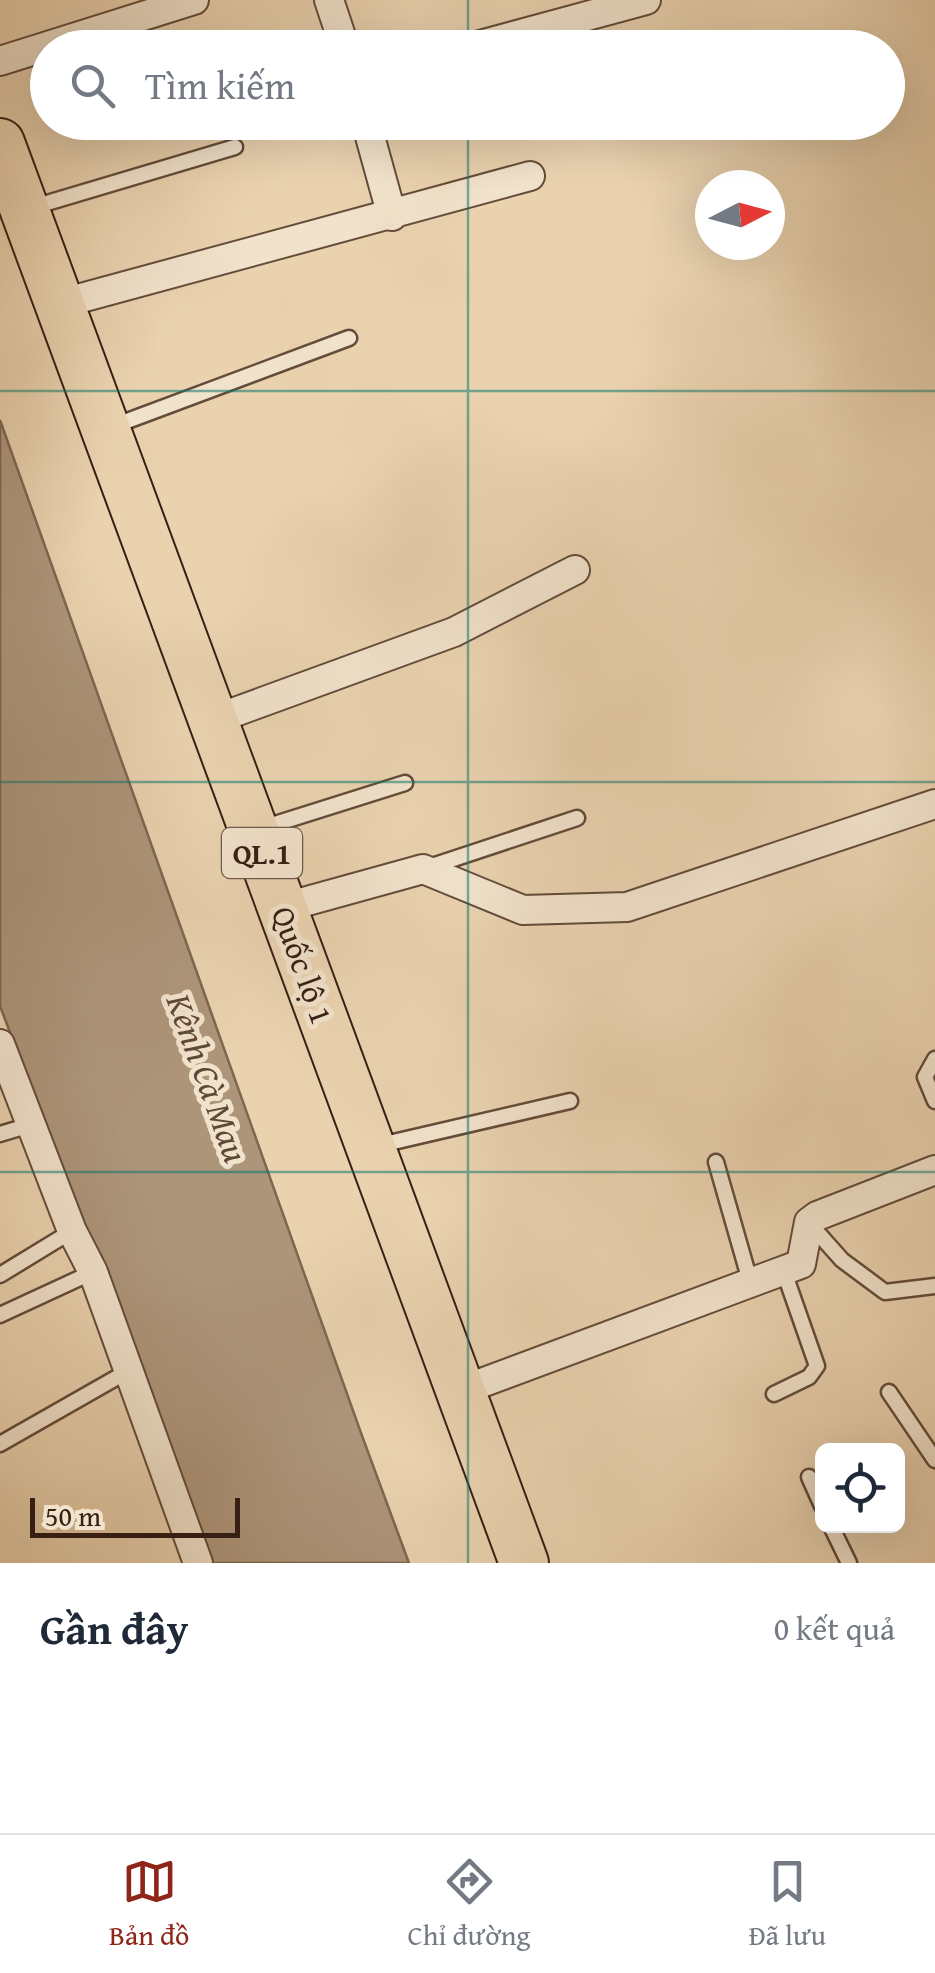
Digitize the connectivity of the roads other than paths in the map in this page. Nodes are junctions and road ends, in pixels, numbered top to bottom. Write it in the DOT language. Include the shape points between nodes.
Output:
graph roads {
  1 [pos="194,0"];
  2 [pos="329,0"];
  3 [pos="646,0"];
  4 [pos="100,30"];
  5 [pos="338,30"];
  6 [pos="535,30"];
  7 [pos="30,52"];
  8 [pos="0,62"];
  9 [pos="371,140"];
  10 [pos="0,143"];
  11 [pos="234,146"];
  12 [pos="530,176"];
  13 [pos="24,209"];
  14 [pos="392,216"];
  15 [pos="59,304"];
  16 [pos="349,338"];
  17 [pos="105,429"];
  18 [pos="575,570"];
  19 [pos="213,720"];
  20 [pos="405,782"];
  21 [pos="935,804"];
  22 [pos="577,818"];
  23 [pos="254,830"];
  24 [pos="423,869"];
  25 [pos="282,908"];
  26 [pos="0,1044"];
  27 [pos="935,1059"];
  28 [pos="570,1101"];
  29 [pos="935,1101"];
  30 [pos="30,1125"];
  31 [pos="0,1134"];
  32 [pos="370,1147"];
  33 [pos="716,1162"];
  34 [pos="935,1170"];
  35 [pos="809,1222"];
  36 [pos="72,1231"];
  37 [pos="782,1268"];
  38 [pos="93,1272"];
  39 [pos="0,1275"];
  40 [pos="750,1280"];
  41 [pos="935,1286"];
  42 [pos="0,1315"];
  43 [pos="130,1370"];
  44 [pos="460,1392"];
  45 [pos="890,1392"];
  46 [pos="774,1394"];
  47 [pos="0,1444"];
  48 [pos="935,1460"];
  49 [pos="809,1477"];
  50 [pos="815,1490"];
  51 [pos="835,1533"];
  52 [pos="198,1563"];
  53 [pos="524,1563"];
  54 [pos="849,1563"];
  1 -- 4 [label="street"];
  2 -- 5 [label="street"];
  3 -- 6 [label="street"];
  7 -- 8 [label="street"];
  9 -- 14 [label="street"];
  10 -- 13 [label="highway, Quốc lộ 1 / QL.1"];
  11 -- 13 [label="lane"];
  12 -- 14 [label="street"];
  13 -- 15 [label="highway, Quốc lộ 1 / QL.1"];
  14 -- 15 [label="street"];
  15 -- 17 [label="highway, Quốc lộ 1 / QL.1"];
  16 -- 17 [label="lane"];
  17 -- 19 [label="highway, Quốc lộ 1 / QL.1"];
  18 -- 19 [label="street" via="454,632"];
  19 -- 23 [label="highway, Quốc lộ 1 / QL.1"];
  20 -- 23 [label="lane"];
  21 -- 24 [label="street" via="628,908 523,910"];
  22 -- 24 [label="lane"];
  23 -- 25 [label="highway, Quốc lộ 1 / QL.1"];
  24 -- 25 [label="street"];
  25 -- 32 [label="highway, Quốc lộ 1 / QL.1"];
  26 -- 30 [label="street"];
  27 -- 29 [label="lane" via="924,1076"];
  28 -- 32 [label="lane"];
  30 -- 31 [label="lane"];
  30 -- 36 [label="street"];
  32 -- 44 [label="highway, Quốc lộ 1 / QL.1"];
  33 -- 40 [label="lane"];
  34 -- 35 [label="street"];
  35 -- 37 [label="street" via="804,1260"];
  35 -- 41 [label="lane" via="842,1260 886,1292"];
  36 -- 38 [label="street"];
  36 -- 39 [label="lane"];
  37 -- 40 [label="street"];
  37 -- 46 [label="lane" via="817,1366"];
  38 -- 42 [label="lane"];
  38 -- 43 [label="street"];
  40 -- 44 [label="street"];
  43 -- 47 [label="lane"];
  43 -- 52 [label="street"];
  44 -- 53 [label="highway, Quốc lộ 1 / QL.1"];
  45 -- 48 [label="lane"];
  49 -- 50 [label="lane"];
  51 -- 54 [label="lane"];
}
